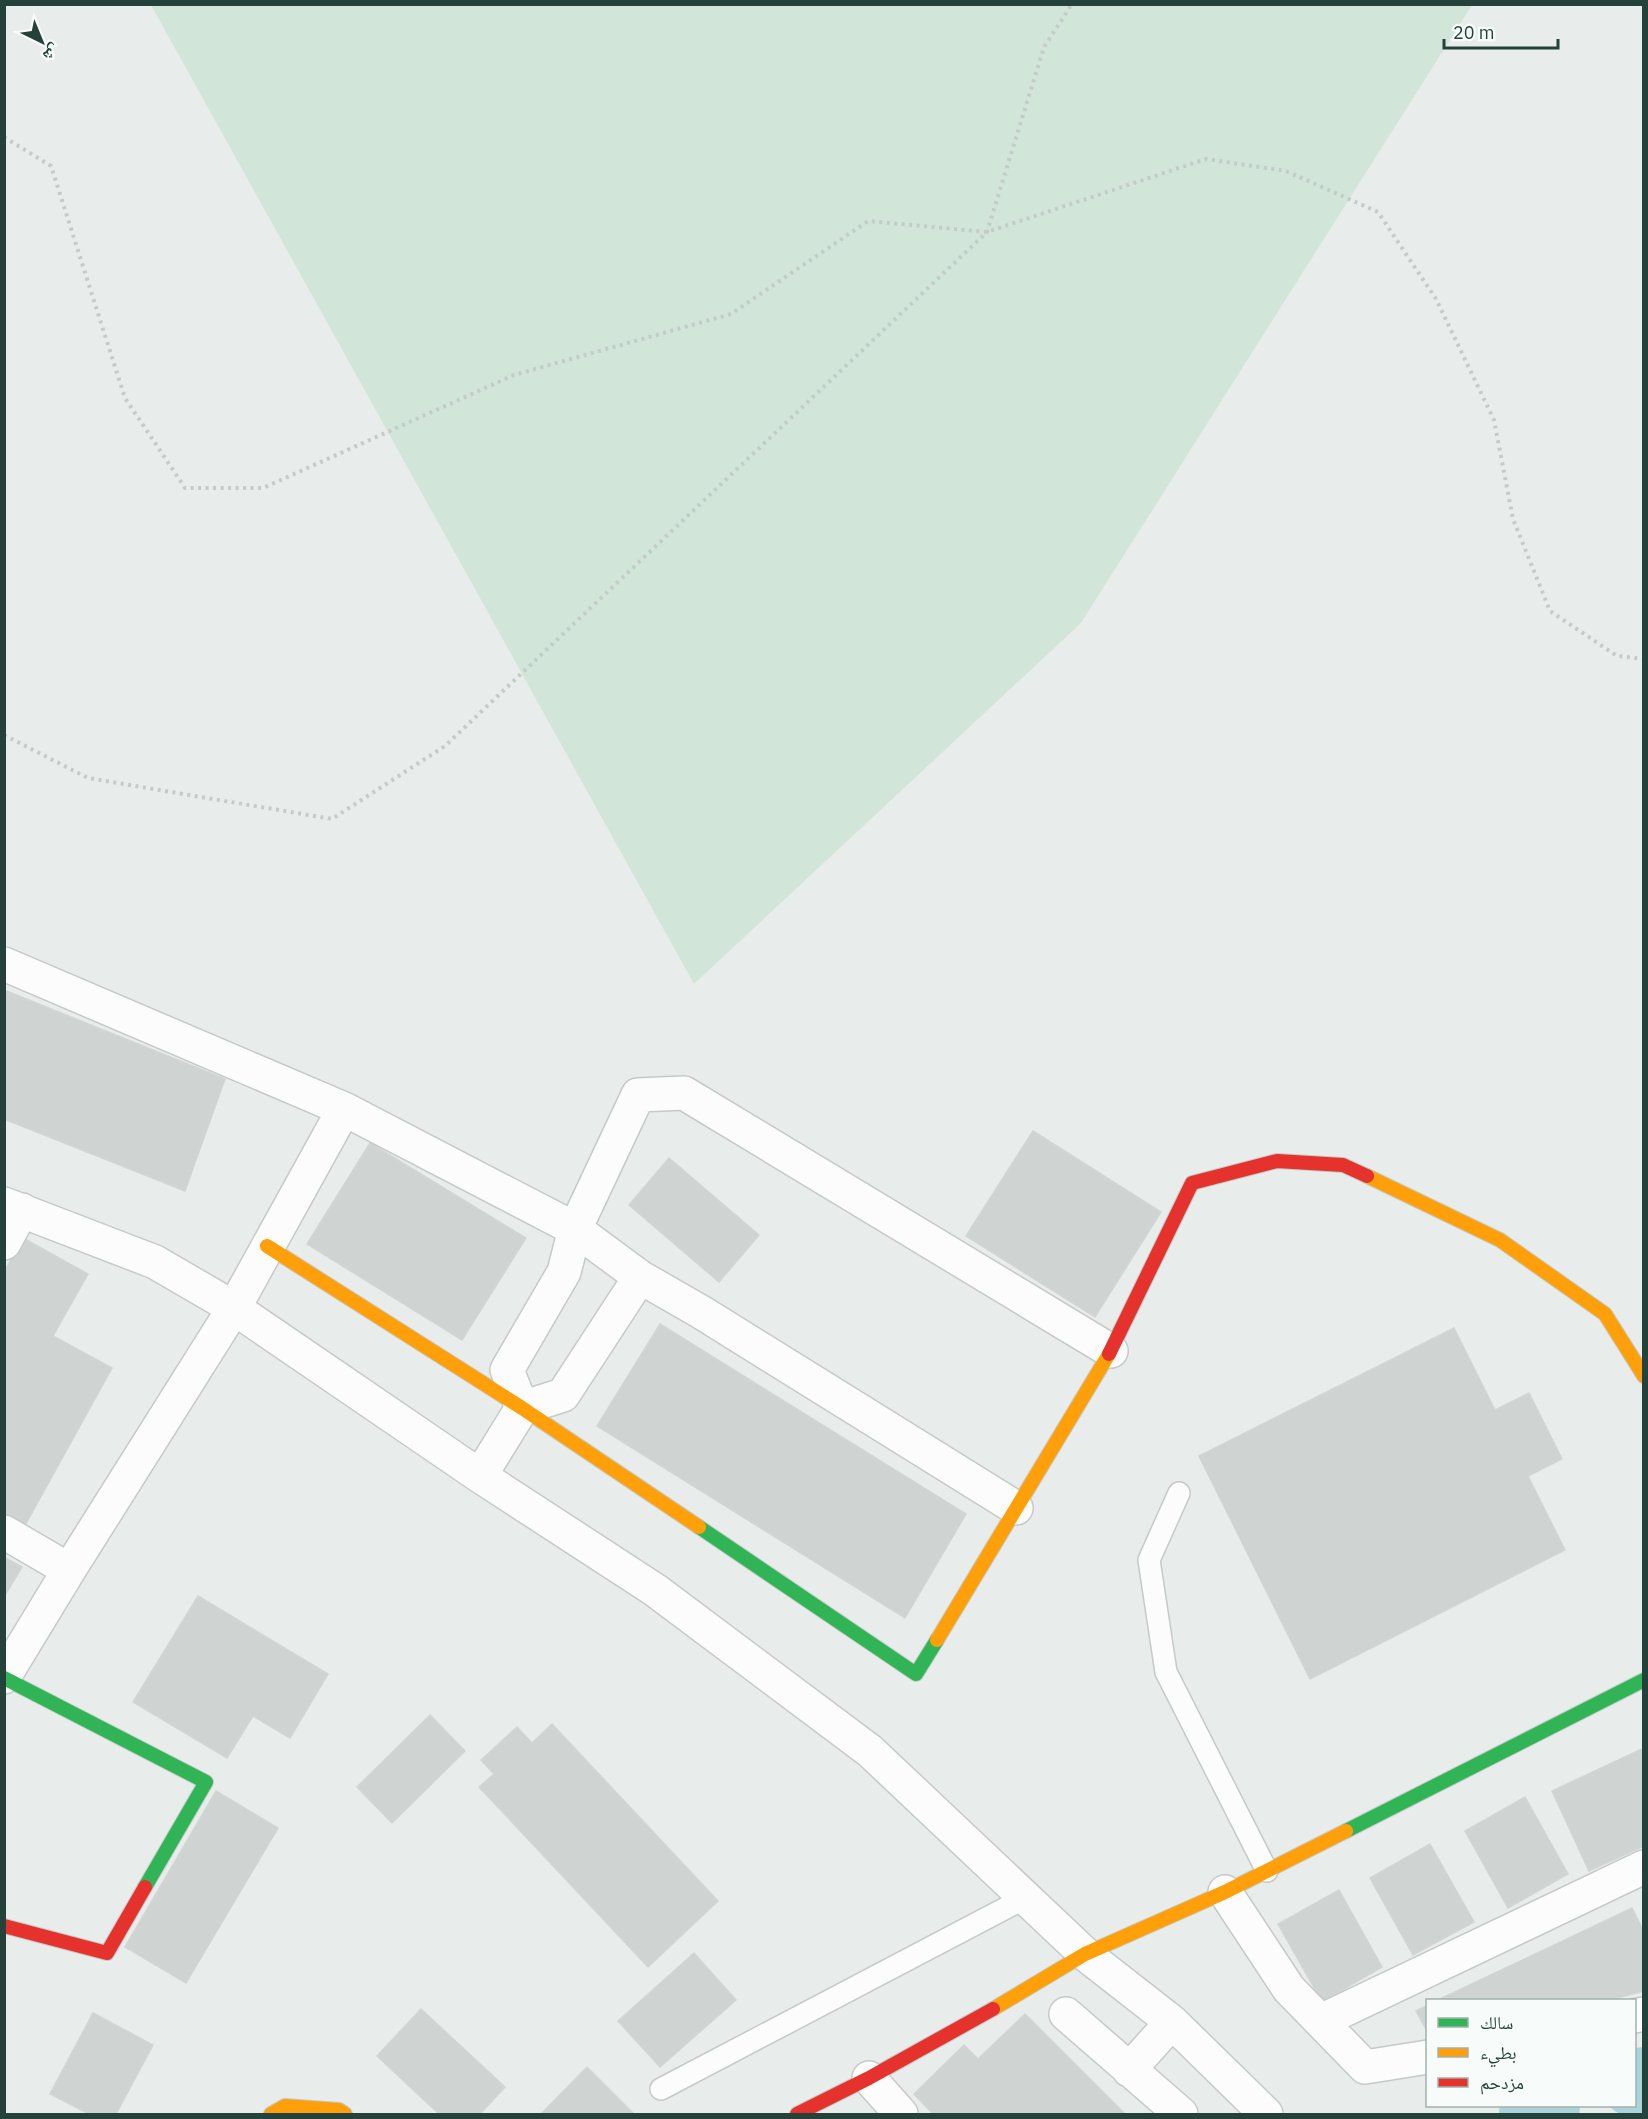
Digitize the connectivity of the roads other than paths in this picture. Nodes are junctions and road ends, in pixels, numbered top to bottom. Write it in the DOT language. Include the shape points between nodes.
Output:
graph roads {
  1 [pos="4,964"];
  2 [pos="344,1109"];
  3 [pos="13,1207"];
  4 [pos="575,1229"];
  5 [pos="4,1243"];
  6 [pos="267,1246"];
  7 [pos="640,1276"];
  8 [pos="234,1308"];
  9 [pos="1111,1351"];
  10 [pos="1644,1376"];
  11 [pos="522,1408"];
  12 [pos="480,1476"];
  13 [pos="1179,1493"];
  14 [pos="1016,1508"];
  15 [pos="4,1532"];
  16 [pos="69,1570"];
  17 [pos="4,1677"];
  18 [pos="1644,1680"];
  19 [pos="1644,1867"];
  20 [pos="1267,1871"];
  21 [pos="1225,1892"];
  22 [pos="1025,1898"];
  23 [pos="4,1926"];
  24 [pos="1085,1954"];
  25 [pos="1066,2014"];
  26 [pos="1321,2021"];
  27 [pos="1172,2022"];
  28 [pos="1426,2057"];
  29 [pos="1129,2070"];
  30 [pos="869,2078"];
  31 [pos="661,2089"];
  32 [pos="271,2115"];
  33 [pos="345,2115"];
  34 [pos="797,2115"];
  35 [pos="901,2115"];
  36 [pos="1181,2115"];
  37 [pos="1266,2115"];
  1 -- 2 [label="street"];
  2 -- 4 [label="street"];
  2 -- 6 [label="street"];
  3 -- 5 [label="street"];
  3 -- 8 [label="street" via="155,1262"];
  4 -- 7 [label="street"];
  4 -- 9 [label="street" via="638,1095 684,1093"];
  4 -- 11 [label="street" via="564,1272 507,1370"];
  6 -- 8 [label="street"];
  6 -- 11 [label="street"];
  7 -- 11 [label="street" via="563,1395"];
  7 -- 14 [label="street"];
  8 -- 12 [label="street"];
  8 -- 16 [label="street"];
  9 -- 10 [label="street" via="1192,1183 1277,1161 1343,1165 1500,1240 1605,1314"];
  9 -- 14 [label="street"];
  11 -- 12 [label="street"];
  11 -- 14 [label="street" via="916,1674"];
  12 -- 22 [label="street" via="655,1590 870,1751"];
  13 -- 20 [label="lane" via="1149,1560 1166,1672"];
  15 -- 16 [label="street"];
  16 -- 17 [label="street"];
  17 -- 23 [label="street" via="206,1782 107,1953"];
  18 -- 20 [label="street"];
  19 -- 26 [label="street"];
  20 -- 21 [label="street"];
  21 -- 24 [label="street"];
  21 -- 26 [label="street" via="1289,1989"];
  22 -- 24 [label="street"];
  22 -- 31 [label="lane"];
  24 -- 27 [label="street"];
  24 -- 30 [label="street"];
  25 -- 29 [label="street"];
  26 -- 28 [label="street" via="1365,2067"];
  27 -- 29 [label="street"];
  27 -- 37 [label="street"];
  29 -- 36 [label="street"];
  30 -- 34 [label="street"];
  30 -- 35 [label="street"];
  32 -- 33 [label="street" via="285,2106 339,2110"];
}
